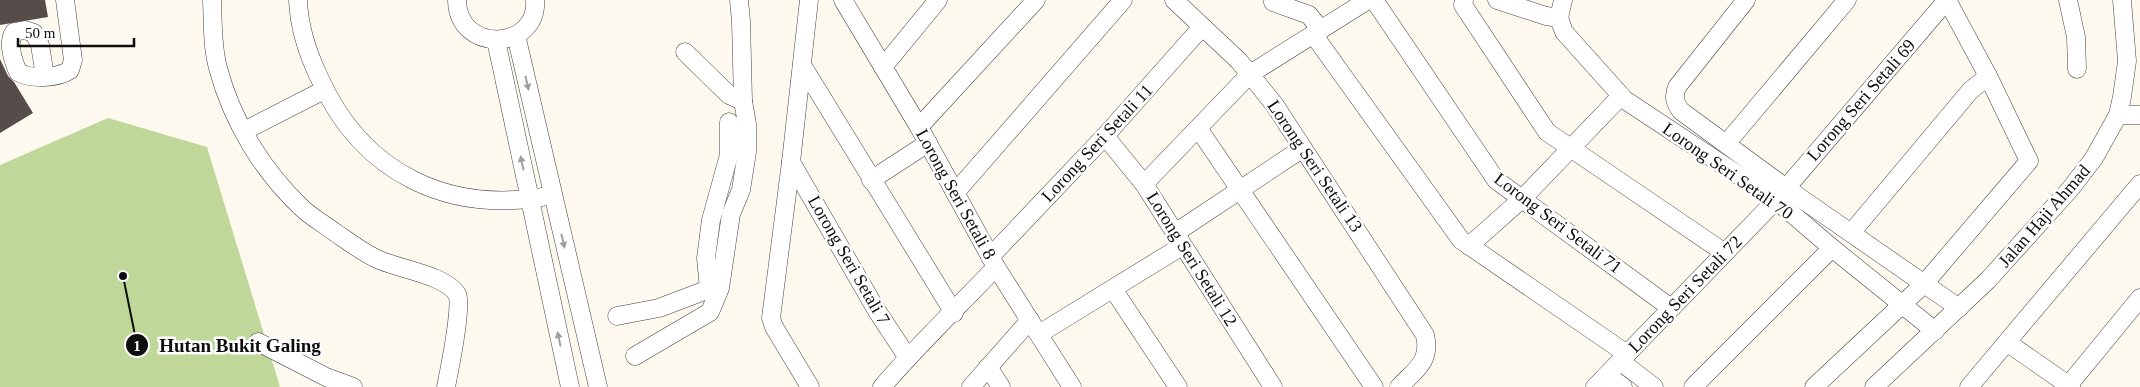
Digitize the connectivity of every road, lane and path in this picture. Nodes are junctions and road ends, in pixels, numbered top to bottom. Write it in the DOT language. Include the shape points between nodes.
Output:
graph roads {
  1 [pos="65,0"];
  2 [pos="212,0"];
  3 [pos="298,0"];
  4 [pos="457,0"];
  5 [pos="535,0"];
  6 [pos="739,0"];
  7 [pos="809,0"];
  8 [pos="844,0"];
  9 [pos="938,0"];
  10 [pos="1036,0"];
  11 [pos="1122,0"];
  12 [pos="1174,0"];
  13 [pos="1368,0"];
  14 [pos="1374,0"];
  15 [pos="1464,0"];
  16 [pos="1497,0"];
  17 [pos="1563,0"];
  18 [pos="1746,0"];
  19 [pos="1847,0"];
  20 [pos="1947,0"];
  21 [pos="2068,0"];
  22 [pos="2122,0"];
  23 [pos="1273,2"];
  24 [pos="1559,18"];
  25 [pos="1202,28"];
  26 [pos="1317,32"];
  27 [pos="516,35"];
  28 [pos="496,40"];
  29 [pos="685,52"];
  30 [pos="802,65"];
  31 [pos="883,67"];
  32 [pos="2077,69"];
  33 [pos="1250,74"];
  34 [pos="45,76"];
  35 [pos="1988,76"];
  36 [pos="324,90"];
  37 [pos="1621,96"];
  38 [pos="743,101"];
  39 [pos="2118,114"];
  40 [pos="2140,115"];
  41 [pos="729,122"];
  42 [pos="919,127"];
  43 [pos="1198,128"];
  44 [pos="244,131"];
  45 [pos="1105,136"];
  46 [pos="928,143"];
  47 [pos="1726,144"];
  48 [pos="1303,148"];
  49 [pos="1571,149"];
  50 [pos="791,162"];
  51 [pos="871,180"];
  52 [pos="1144,184"];
  53 [pos="2140,184"];
  54 [pos="1240,189"];
  55 [pos="955,193"];
  56 [pos="1781,194"];
  57 [pos="553,196"];
  58 [pos="1523,198"];
  59 [pos="530,200"];
  60 [pos="1851,233"];
  61 [pos="1179,240"];
  62 [pos="1469,246"];
  63 [pos="1832,248"];
  64 [pos="1725,253"];
  65 [pos="993,262"];
  66 [pos="1924,284"];
  67 [pos="714,288"];
  68 [pos="1113,289"];
  69 [pos="2140,298"];
  70 [pos="1903,304"];
  71 [pos="1671,308"];
  72 [pos="1959,308"];
  73 [pos="954,313"];
  74 [pos="617,316"];
  75 [pos="1034,327"];
  76 [pos="1935,331"];
  77 [pos="258,342"];
  78 [pos="2008,343"];
  79 [pos="636,356"];
  80 [pos="908,358"];
  81 [pos="1624,358"];
  82 [pos="988,368"];
  83 [pos="1601,381"];
  84 [pos="2069,386"];
  85 [pos="353,387"];
  86 [pos="446,387"];
  87 [pos="570,387"];
  88 [pos="598,387"];
  89 [pos="810,387"];
  90 [pos="882,387"];
  91 [pos="971,387"];
  92 [pos="1001,387"];
  93 [pos="1072,387"];
  94 [pos="1178,387"];
  95 [pos="1273,387"];
  96 [pos="1374,387"];
  97 [pos="1400,387"];
  98 [pos="1623,387"];
  99 [pos="1654,387"];
  100 [pos="1693,387"];
  101 [pos="1814,387"];
  102 [pos="1874,387"];
  103 [pos="1969,387"];
  1 -- 34 [label="street" via="72,65 65,74"];
  2 -- 44 [label="street" via="214,51 226,94"];
  3 -- 36 [label="street" via="304,38"];
  4 -- 28 [label="street" via="462,21 471,31 483,38"];
  5 -- 27 [label="street" via="532,17"];
  6 -- 38 [label="street"];
  7 -- 30 [label="street"];
  8 -- 31 [label="street, Lorong Seri Setali 8"];
  9 -- 31 [label="street"];
  10 -- 42 [label="street"];
  11 -- 55 [label="street"];
  12 -- 25 [label="street, Lorong Seri Setali 13"];
  13 -- 26 [label="street"];
  14 -- 58 [label="street, Lorong Seri Setali 71" via="1496,180"];
  15 -- 49 [label="street" via="1463,6 1547,132"];
  16 -- 24 [label="street"];
  17 -- 24 [label="street"];
  18 -- 47 [label="street" via="1675,93 1675,103 1681,111"];
  19 -- 47 [label="street"];
  20 -- 35 [label="street"];
  20 -- 56 [label="street, Lorong Seri Setali 69"];
  21 -- 32 [label="street" via="2076,37"];
  22 -- 39 [label="street, Jalan Haji Ahmad" via="2127,61"];
  23 -- 26 [label="street" via="1309,15"];
  24 -- 37 [label="street, Lorong Seri Setali 70" via="1564,32"];
  25 -- 33 [label="street, Lorong Seri Setali 13"];
  25 -- 45 [label="street, Lorong Seri Setali 11"];
  26 -- 33 [label="street"];
  26 -- 62 [label="street" via="1461,240"];
  27 -- 28 [label="street"];
  27 -- 57 [label="street, one-way"];
  59 -- 28 [label="street, one-way"];
  29 -- 38 [label="street" via="729,95"];
  30 -- 50 [label="street"];
  30 -- 51 [label="street"];
  31 -- 42 [label="street, Lorong Seri Setali 8"];
  33 -- 43 [label="street"];
  33 -- 48 [label="street, Lorong Seri Setali 13"];
  35 -- 60 [label="street" via="1970,92"];
  35 -- 66 [label="street" via="2029,161"];
  36 -- 44 [label="street"];
  36 -- 59 [label="street" via="348,128 378,158 408,179 454,196 497,202"];
  37 -- 49 [label="street"];
  37 -- 56 [label="street, Lorong Seri Setali 70"];
  38 -- 67 [label="street" via="747,152 741,190 731,214"];
  39 -- 40 [label="street"];
  39 -- 72 [label="street, Jalan Haji Ahmad" via="2099,150 2071,188"];
  41 -- 67 [label="street" via="729,155 711,220 706,258"];
  42 -- 46 [label="street, Lorong Seri Setali 8"];
  43 -- 52 [label="street"];
  43 -- 54 [label="street"];
  44 -- 86 [label="street" via="266,168 303,210 375,258 453,289 458,296 458,309"];
  45 -- 52 [label="street, Lorong Seri Setali 12"];
  45 -- 65 [label="street, Lorong Seri Setali 11"];
  46 -- 51 [label="street"];
  46 -- 55 [label="street, Lorong Seri Setali 8"];
  47 -- 56 [label="street"];
  48 -- 54 [label="street"];
  48 -- 97 [label="street, Lorong Seri Setali 13" via="1425,335 1427,353"];
  49 -- 58 [label="street"];
  49 -- 64 [label="street"];
  50 -- 80 [label="street, Lorong Seri Setali 7" via="877,311"];
  50 -- 89 [label="street" via="771,318"];
  51 -- 73 [label="street"];
  52 -- 61 [label="street, Lorong Seri Setali 12"];
  53 -- 78 [label="street"];
  54 -- 61 [label="street"];
  54 -- 96 [label="street"];
  55 -- 65 [label="street, Lorong Seri Setali 8"];
  56 -- 60 [label="street"];
  56 -- 63 [label="street, Lorong Seri Setali 70"];
  56 -- 64 [label="street, Lorong Seri Setali 72"];
  57 -- 59 [label="street"];
  57 -- 88 [label="street, one-way"];
  58 -- 62 [label="street"];
  58 -- 71 [label="street, Lorong Seri Setali 71"];
  87 -- 59 [label="street, one-way"];
  60 -- 66 [label="street"];
  61 -- 68 [label="street"];
  61 -- 95 [label="street, Lorong Seri Setali 12"];
  62 -- 81 [label="street"];
  63 -- 70 [label="street, Lorong Seri Setali 70"];
  63 -- 100 [label="street"];
  64 -- 71 [label="street, Lorong Seri Setali 72"];
  65 -- 73 [label="street, Lorong Seri Setali 11"];
  65 -- 75 [label="street, Lorong Seri Setali 8"];
  66 -- 70 [label="street"];
  66 -- 72 [label="street"];
  67 -- 74 [label="street" via="659,308"];
  67 -- 79 [label="street" via="710,312"];
  68 -- 75 [label="street"];
  68 -- 94 [label="street"];
  69 -- 84 [label="street"];
  70 -- 76 [label="street, Lorong Seri Setali 70"];
  70 -- 101 [label="street"];
  71 -- 81 [label="street, Lorong Seri Setali 72"];
  72 -- 76 [label="street, Jalan Haji Ahmad"];
  73 -- 80 [label="street, Lorong Seri Setali 11"];
  75 -- 82 [label="street"];
  75 -- 93 [label="street, Lorong Seri Setali 8"];
  76 -- 102 [label="street, Jalan Haji Ahmad"];
  77 -- 85 [label="street" via="326,377"];
  78 -- 84 [label="street"];
  78 -- 103 [label="street"];
  80 -- 90 [label="street, Lorong Seri Setali 11"];
  81 -- 83 [label="street, Lorong Seri Setali 72"];
  81 -- 99 [label="street"];
  82 -- 91 [label="street"];
  82 -- 92 [label="street"];
  83 -- 98 [label="street"];
}
